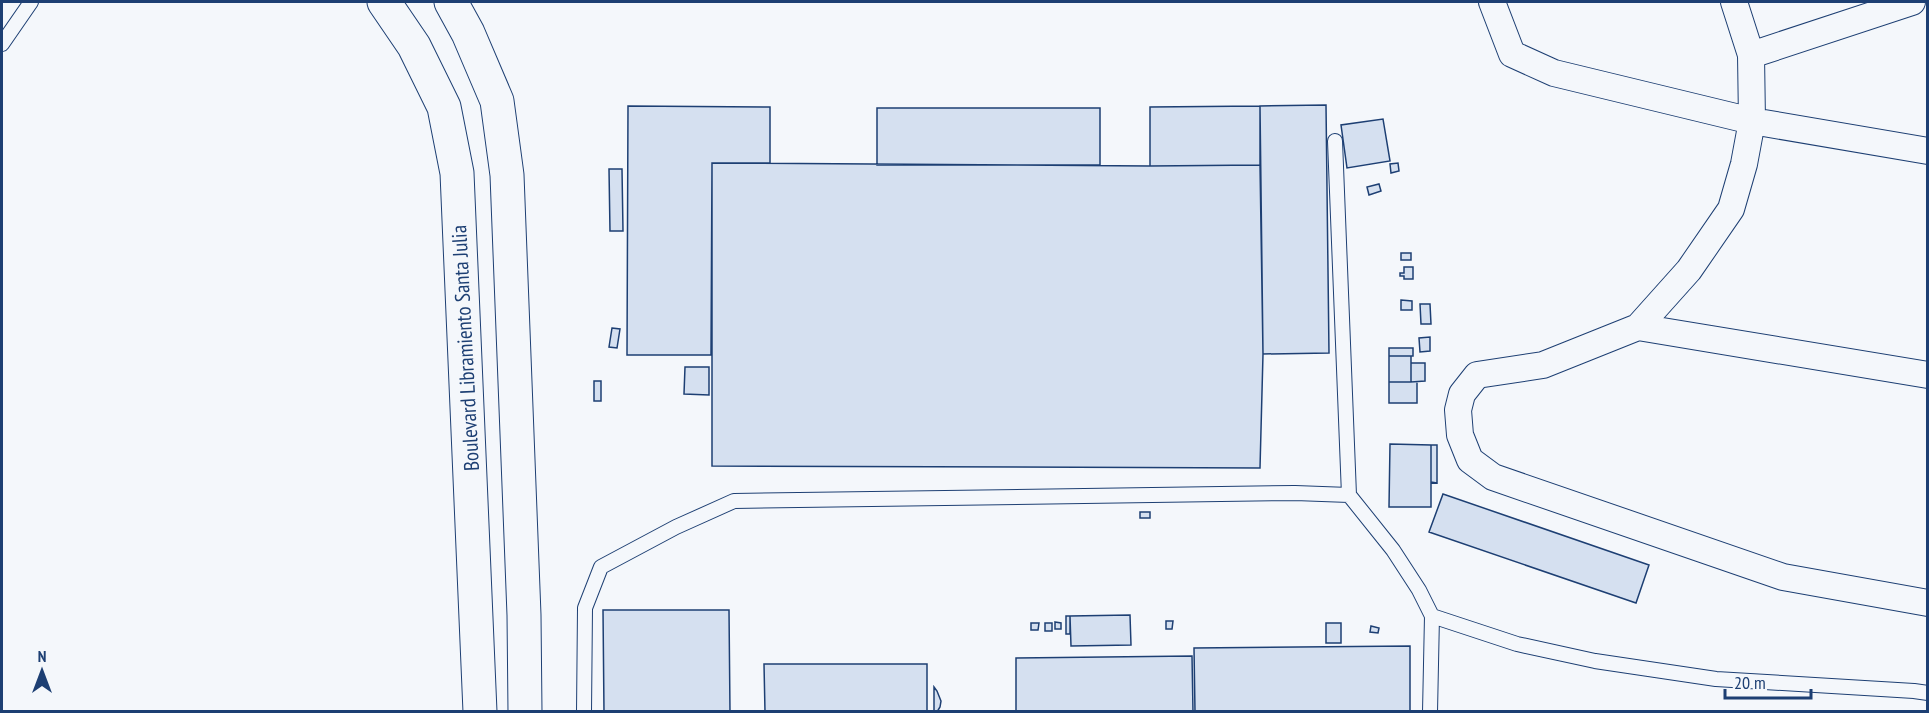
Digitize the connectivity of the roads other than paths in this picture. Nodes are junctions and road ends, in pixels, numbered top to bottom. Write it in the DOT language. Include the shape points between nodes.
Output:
graph roads {
  1 [pos="31,2"];
  2 [pos="384,2"];
  3 [pos="451,2"];
  4 [pos="1492,2"];
  5 [pos="1734,2"];
  6 [pos="1912,2"];
  7 [pos="2,44"];
  8 [pos="1751,55"];
  9 [pos="1752,120"];
  10 [pos="1335,141"];
  11 [pos="1928,151"];
  12 [pos="1638,327"];
  13 [pos="1928,375"];
  14 [pos="1349,495"];
  15 [pos="1928,603"];
  16 [pos="1432,616"];
  17 [pos="1928,693"];
  18 [pos="480,711"];
  19 [pos="525,711"];
  20 [pos="584,711"];
  21 [pos="1430,711"];
  1 -- 7 [label="lane"];
  2 -- 18 [label="main road, Boulevard Libramiento Santa Julia" via="414,46 444,107 457,173"];
  3 -- 19 [label="main road" via="497,101 507,175"];
  4 -- 9 [label="street" via="1512,54 1554,73"];
  5 -- 8 [label="street"];
  6 -- 8 [label="street"];
  8 -- 9 [label="street"];
  9 -- 11 [label="street"];
  9 -- 12 [label="street" via="1731,209 1689,270"];
  10 -- 14 [label="lane"];
  12 -- 13 [label="street"];
  12 -- 15 [label="street" via="1543,365 1477,375 1462,394 1458,411 1460,435 1470,459 1493,477 1783,577"];
  14 -- 16 [label="lane" via="1393,550"];
  14 -- 20 [label="lane" via="734,501 601,567 585,608"];
  16 -- 17 [label="lane" via="1517,644 1595,661 1716,679"];
  16 -- 21 [label="lane"];
}
